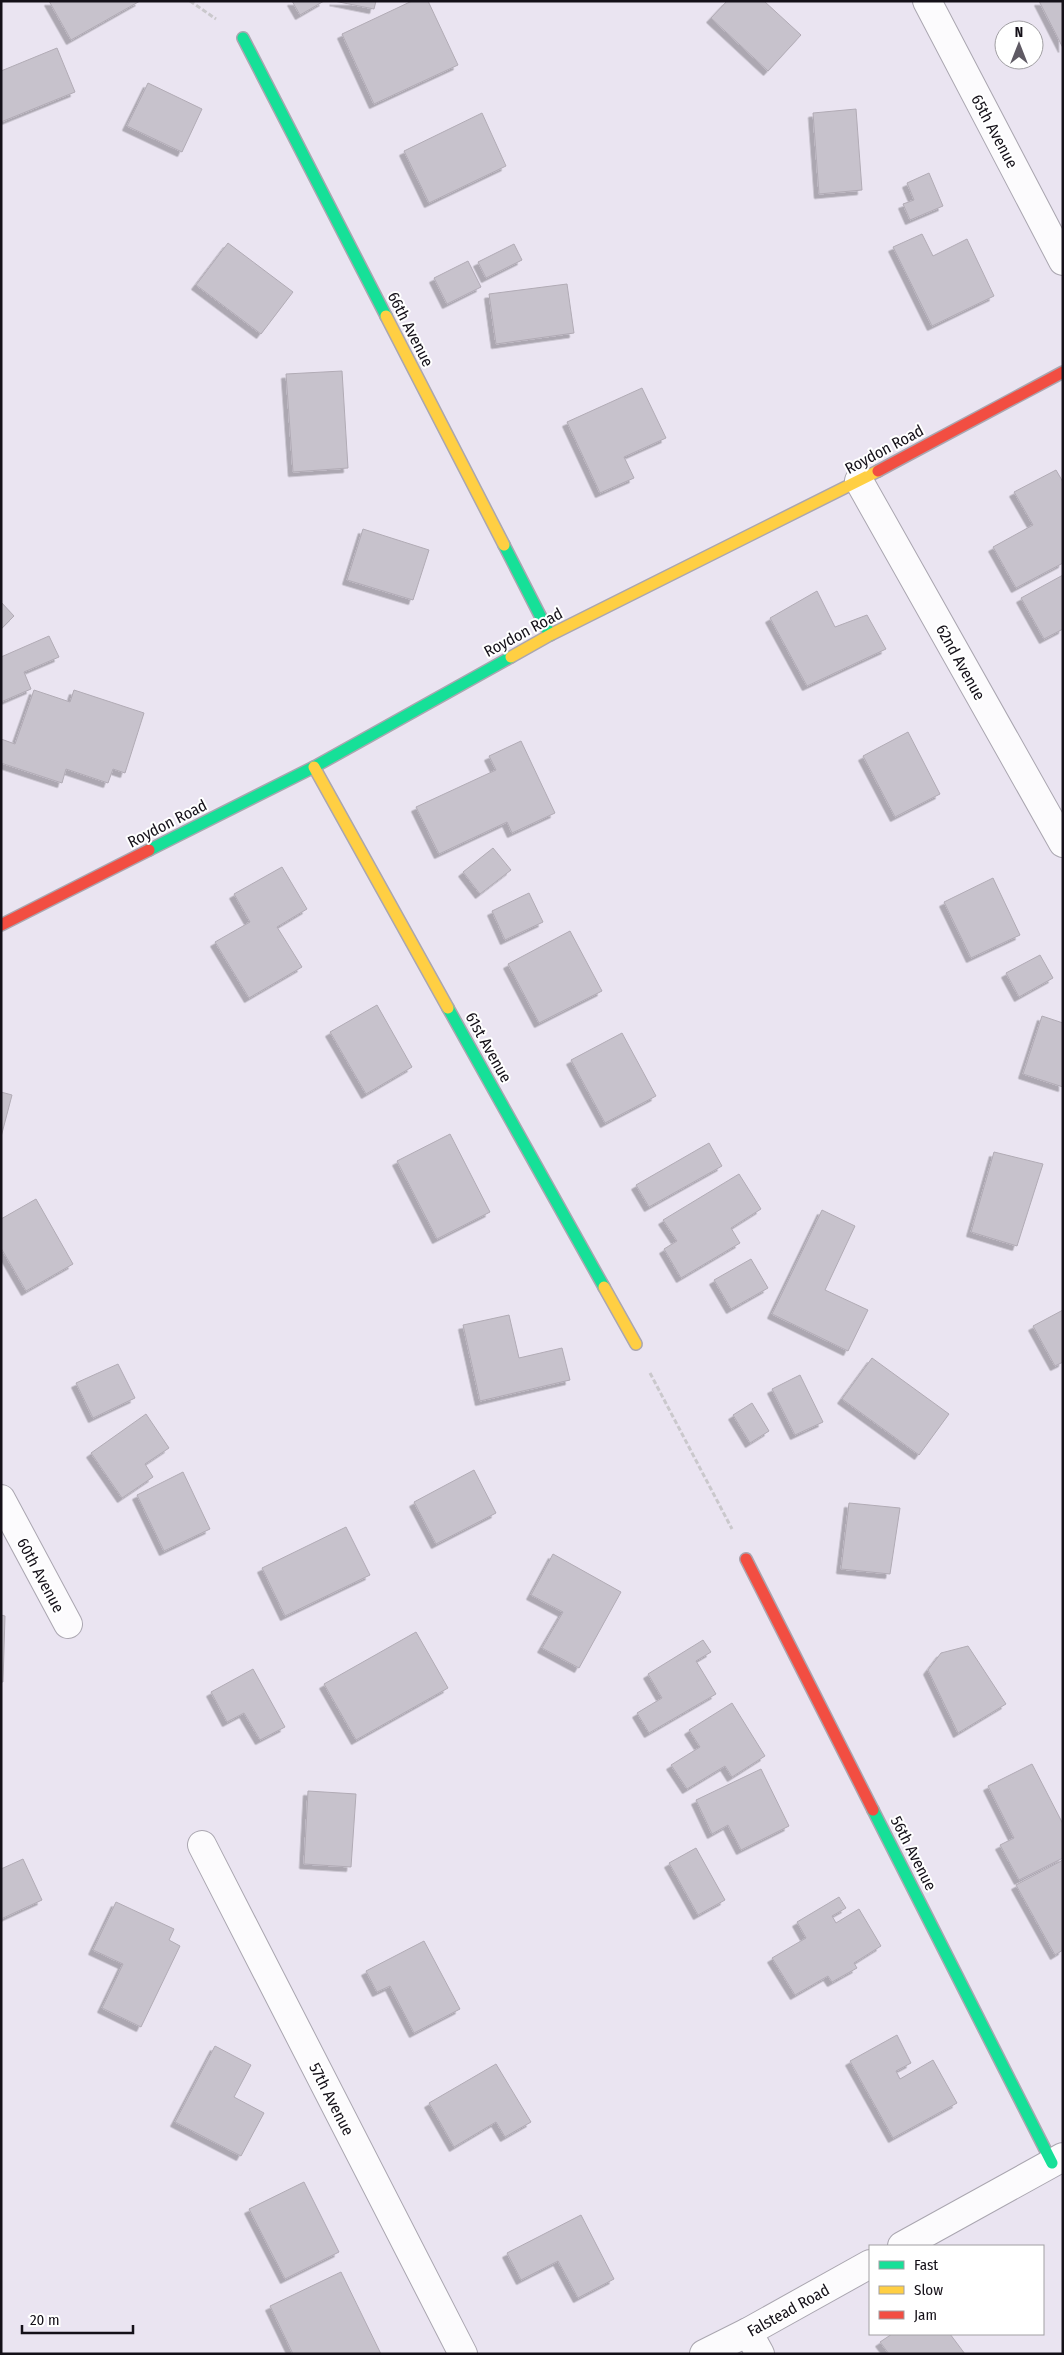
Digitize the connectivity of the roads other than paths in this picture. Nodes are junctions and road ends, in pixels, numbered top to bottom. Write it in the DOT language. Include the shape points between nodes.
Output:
graph roads {
  1 [pos="927,1"];
  2 [pos="243,38"];
  3 [pos="1063,261"];
  4 [pos="1063,372"];
  5 [pos="859,481"];
  6 [pos="550,635"];
  7 [pos="314,767"];
  8 [pos="1063,843"];
  9 [pos="1,925"];
  10 [pos="636,1344"];
  11 [pos="1,1499"];
  12 [pos="746,1559"];
  13 [pos="68,1624"];
  14 [pos="202,1845"];
  15 [pos="1058,2160"];
  16 [pos="904,2245"];
  17 [pos="869,2265"];
  18 [pos="754,2343"];
  19 [pos="463,2354"];
  20 [pos="704,2354"];
  1 -- 3 [label="street, 65th Avenue"];
  2 -- 6 [label="street, 66th Avenue"];
  4 -- 5 [label="street, Roydon Road"];
  5 -- 6 [label="street, Roydon Road"];
  5 -- 8 [label="street, 62nd Avenue"];
  6 -- 7 [label="street, Roydon Road"];
  7 -- 9 [label="street, Roydon Road"];
  7 -- 10 [label="street, 61st Avenue"];
  11 -- 13 [label="street, 60th Avenue"];
  12 -- 15 [label="street, 56th Avenue"];
  14 -- 19 [label="street, 57th Avenue"];
  15 -- 16 [label="street"];
  17 -- 18 [label="street, Falstead Road"];
  18 -- 20 [label="street, Falstead Road"];
}
